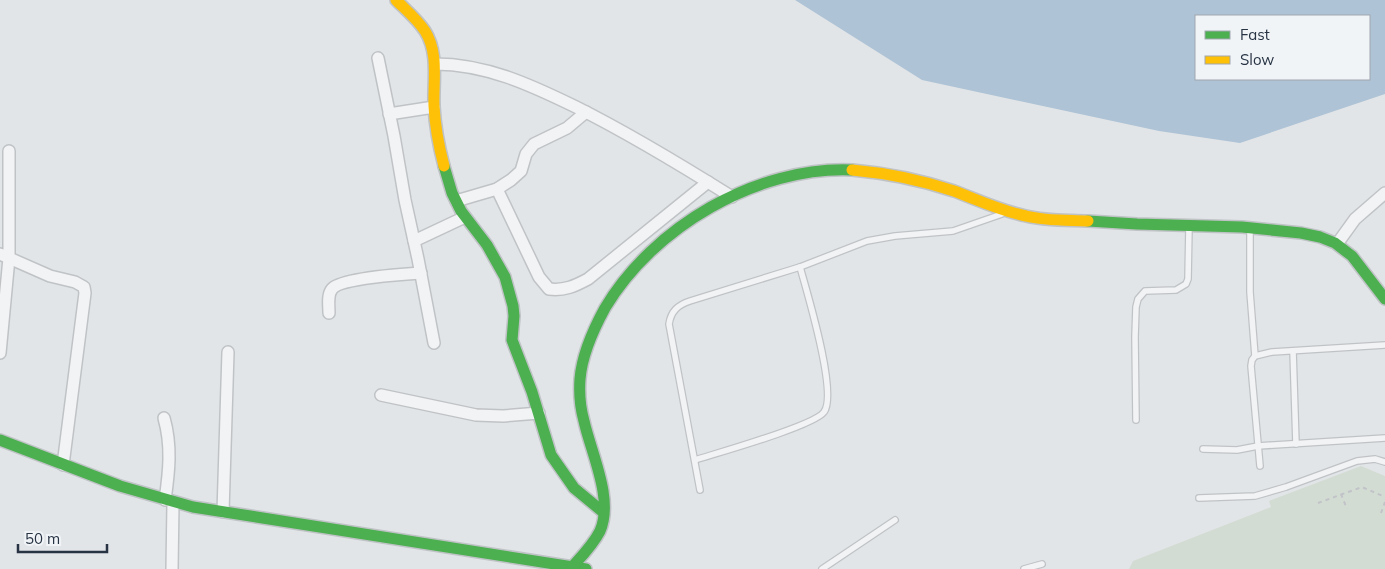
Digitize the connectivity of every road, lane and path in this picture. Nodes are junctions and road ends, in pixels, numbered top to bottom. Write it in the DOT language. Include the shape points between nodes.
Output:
graph roads {
  1 [pos="396,0"];
  2 [pos="378,58"];
  3 [pos="435,64"];
  4 [pos="434,107"];
  5 [pos="586,112"];
  6 [pos="389,114"];
  7 [pos="10,151"];
  8 [pos="708,182"];
  9 [pos="497,189"];
  10 [pos="1385,193"];
  11 [pos="732,197"];
  12 [pos="456,201"];
  13 [pos="1008,212"];
  14 [pos="465,217"];
  15 [pos="1189,225"];
  16 [pos="1250,226"];
  17 [pos="414,241"];
  18 [pos="1337,244"];
  19 [pos="5,256"];
  20 [pos="800,267"];
  21 [pos="421,273"];
  22 [pos="1385,299"];
  23 [pos="329,313"];
  24 [pos="434,344"];
  25 [pos="1385,345"];
  26 [pos="1293,351"];
  27 [pos="228,352"];
  28 [pos="0,353"];
  29 [pos="1255,356"];
  30 [pos="381,395"];
  31 [pos="539,413"];
  32 [pos="164,418"];
  33 [pos="1136,420"];
  34 [pos="1385,438"];
  35 [pos="0,440"];
  36 [pos="1296,444"];
  37 [pos="1258,446"];
  38 [pos="1203,449"];
  39 [pos="695,460"];
  40 [pos="1385,462"];
  41 [pos="63,465"];
  42 [pos="1260,466"];
  43 [pos="700,490"];
  44 [pos="1341,494"];
  45 [pos="1385,497"];
  46 [pos="1199,498"];
  47 [pos="169,501"];
  48 [pos="1385,502"];
  49 [pos="1318,503"];
  50 [pos="1347,509"];
  51 [pos="223,512"];
  52 [pos="603,512"];
  53 [pos="1381,513"];
  54 [pos="895,520"];
  55 [pos="1042,564"];
  56 [pos="572,567"];
  57 [pos="172,569"];
  58 [pos="586,569"];
  59 [pos="822,569"];
  60 [pos="1024,569"];
  1 -- 3 [label="street" via="426,32"];
  2 -- 6 [label="street"];
  3 -- 4 [label="street"];
  3 -- 5 [label="street" via="487,70"];
  4 -- 6 [label="street"];
  4 -- 12 [label="street" via="439,145"];
  5 -- 8 [label="street"];
  5 -- 9 [label="street" via="567,128 534,144 526,154 521,170"];
  6 -- 17 [label="street"];
  7 -- 19 [label="street"];
  8 -- 9 [label="street" via="588,279 557,290 549,288 539,276"];
  8 -- 11 [label="street"];
  9 -- 12 [label="street"];
  10 -- 18 [label="street" via="1355,219"];
  11 -- 13 [label="street" via="797,175 845,170 919,181"];
  11 -- 52 [label="street" via="693,216 646,256 609,302 593,331 580,376 579,392 580,408 601,483"];
  12 -- 14 [label="street"];
  13 -- 15 [label="street" via="1054,220"];
  13 -- 20 [label="lane" via="953,231 880,238"];
  14 -- 17 [label="street"];
  14 -- 31 [label="street" via="487,245 505,277 513,306 512,340"];
  15 -- 16 [label="street"];
  15 -- 33 [label="lane" via="1186,284 1176,290 1146,291 1136,306"];
  16 -- 18 [label="street" via="1297,232"];
  16 -- 29 [label="lane" via="1250,292"];
  17 -- 21 [label="street"];
  18 -- 22 [label="street" via="1348,252"];
  19 -- 28 [label="street"];
  19 -- 41 [label="street" via="84,287"];
  20 -- 39 [label="lane" via="683,304 672,314 670,324"];
  20 -- 39 [label="lane" via="828,392 824,413 804,424"];
  21 -- 23 [label="street" via="353,281 334,287 330,294"];
  21 -- 24 [label="street"];
  25 -- 26 [label="lane"];
  26 -- 29 [label="lane"];
  26 -- 36 [label="lane"];
  27 -- 51 [label="street"];
  29 -- 37 [label="lane" via="1251,366"];
  30 -- 31 [label="street" via="476,415"];
  31 -- 52 [label="street" via="551,455 559,468 574,488"];
  32 -- 47 [label="street" via="170,450"];
  34 -- 36 [label="lane"];
  35 -- 41 [label="street"];
  36 -- 37 [label="lane"];
  37 -- 38 [label="lane" via="1237,450"];
  37 -- 42 [label="lane"];
  39 -- 43 [label="lane"];
  40 -- 46 [label="lane" via="1374,459 1357,461 1255,496"];
  41 -- 47 [label="street"];
  44 -- 45 [label="path" via="1362,487"];
  44 -- 49 [label="path"];
  44 -- 50 [label="path"];
  47 -- 51 [label="street"];
  47 -- 57 [label="street"];
  48 -- 53 [label="path"];
  51 -- 56 [label="street"];
  52 -- 56 [label="street" via="598,534"];
  54 -- 59 [label="lane"];
  55 -- 60 [label="lane"];
  56 -- 58 [label="street"];
}
